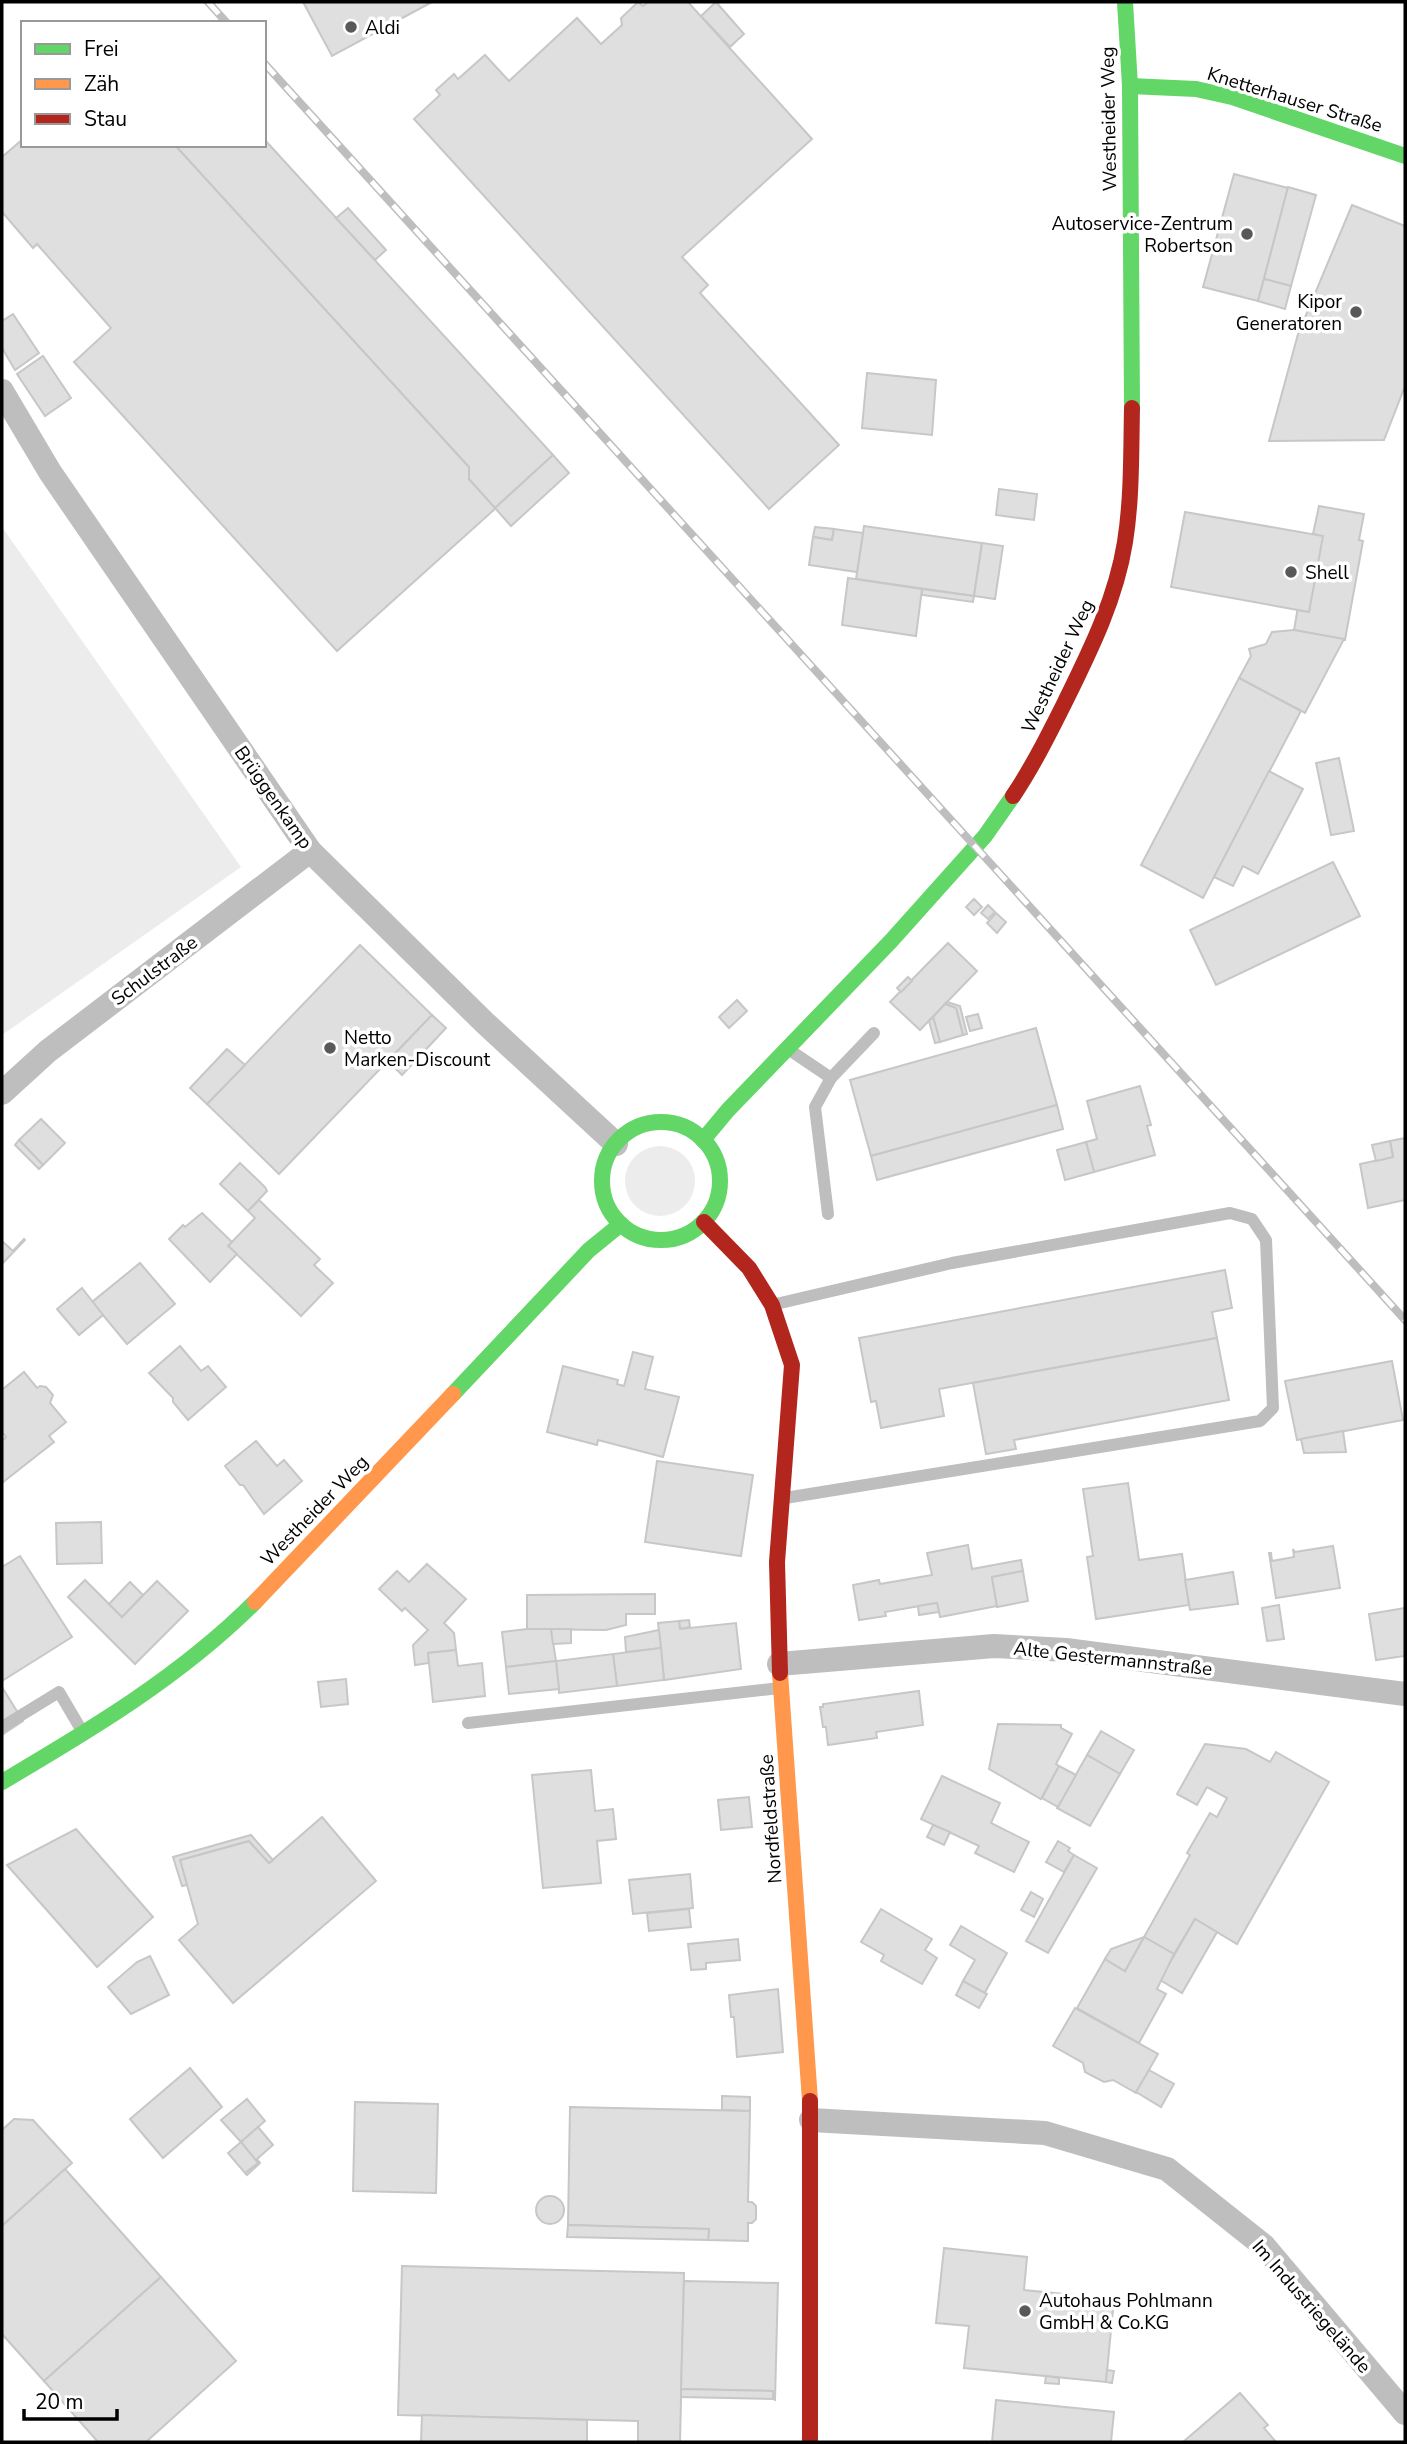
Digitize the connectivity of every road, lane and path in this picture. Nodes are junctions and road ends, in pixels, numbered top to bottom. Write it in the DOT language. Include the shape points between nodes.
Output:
graph roads {
  1 [pos="1125,2"];
  2 [pos="1130,86"];
  3 [pos="1405,156"];
  4 [pos="2,391"];
  5 [pos="310,851"];
  6 [pos="874,1033"];
  7 [pos="786,1048"];
  8 [pos="831,1078"];
  9 [pos="2,1093"];
  10 [pos="703,1140"];
  11 [pos="616,1144"];
  12 [pos="828,1214"];
  13 [pos="704,1222"];
  14 [pos="621,1224"];
  15 [pos="772,1305"];
  16 [pos="782,1498"];
  17 [pos="780,1676"];
  18 [pos="1405,1695"];
  19 [pos="468,1723"];
  20 [pos="2,1727"];
  21 [pos="84,1734"];
  22 [pos="2,1782"];
  23 [pos="811,2120"];
  24 [pos="1405,2413"];
  25 [pos="810,2442"];
  1 -- 2 [label="main road, Westheider Weg"];
  2 -- 3 [label="main road, Knetterhauser Straße" via="1196,89 1232,97"];
  2 -- 7 [label="main road, Westheider Weg" via="1130,491 1125,543 1107,611 1045,742 999,818 891,942"];
  4 -- 5 [label="street, Brüggenkamp" via="50,472"];
  5 -- 9 [label="street, Schulstraße" via="48,1052"];
  5 -- 11 [label="street, Brüggenkamp"];
  6 -- 8 [label="lane"];
  7 -- 8 [label="lane"];
  7 -- 10 [label="main road, Westheider Weg"];
  8 -- 12 [label="lane" via="816,1107"];
  10 -- 11 [label="main road" via="668,1122 631,1130"];
  10 -- 13 [label="main road" via="714,1154 719,1172 717,1199"];
  11 -- 14 [label="main road" via="606,1159 603,1193"];
  13 -- 14 [label="main road" via="684,1235 662,1240 633,1233"];
  13 -- 15 [label="main road, Nordfeldstraße" via="749,1268"];
  14 -- 21 [label="main road, Westheider Weg" via="589,1250 236,1621 166,1679"];
  15 -- 16 [label="main road, Nordfeldstraße" via="792,1365"];
  15 -- 16 [label="lane" via="952,1263 1230,1213 1252,1219 1266,1240 1273,1408 1260,1420"];
  16 -- 17 [label="main road, Nordfeldstraße" via="777,1562"];
  17 -- 18 [label="street, Alte Gestermannstraße" via="1006,1646"];
  17 -- 19 [label="lane"];
  17 -- 23 [label="main road, Nordfeldstraße"];
  20 -- 21 [label="lane" via="60,1692"];
  21 -- 22 [label="main road, Westheider Weg"];
  23 -- 24 [label="street, Im Industriegelände" via="1045,2133 1167,2169 1264,2246"];
  23 -- 25 [label="main road, Nordfeldstraße"];
}
